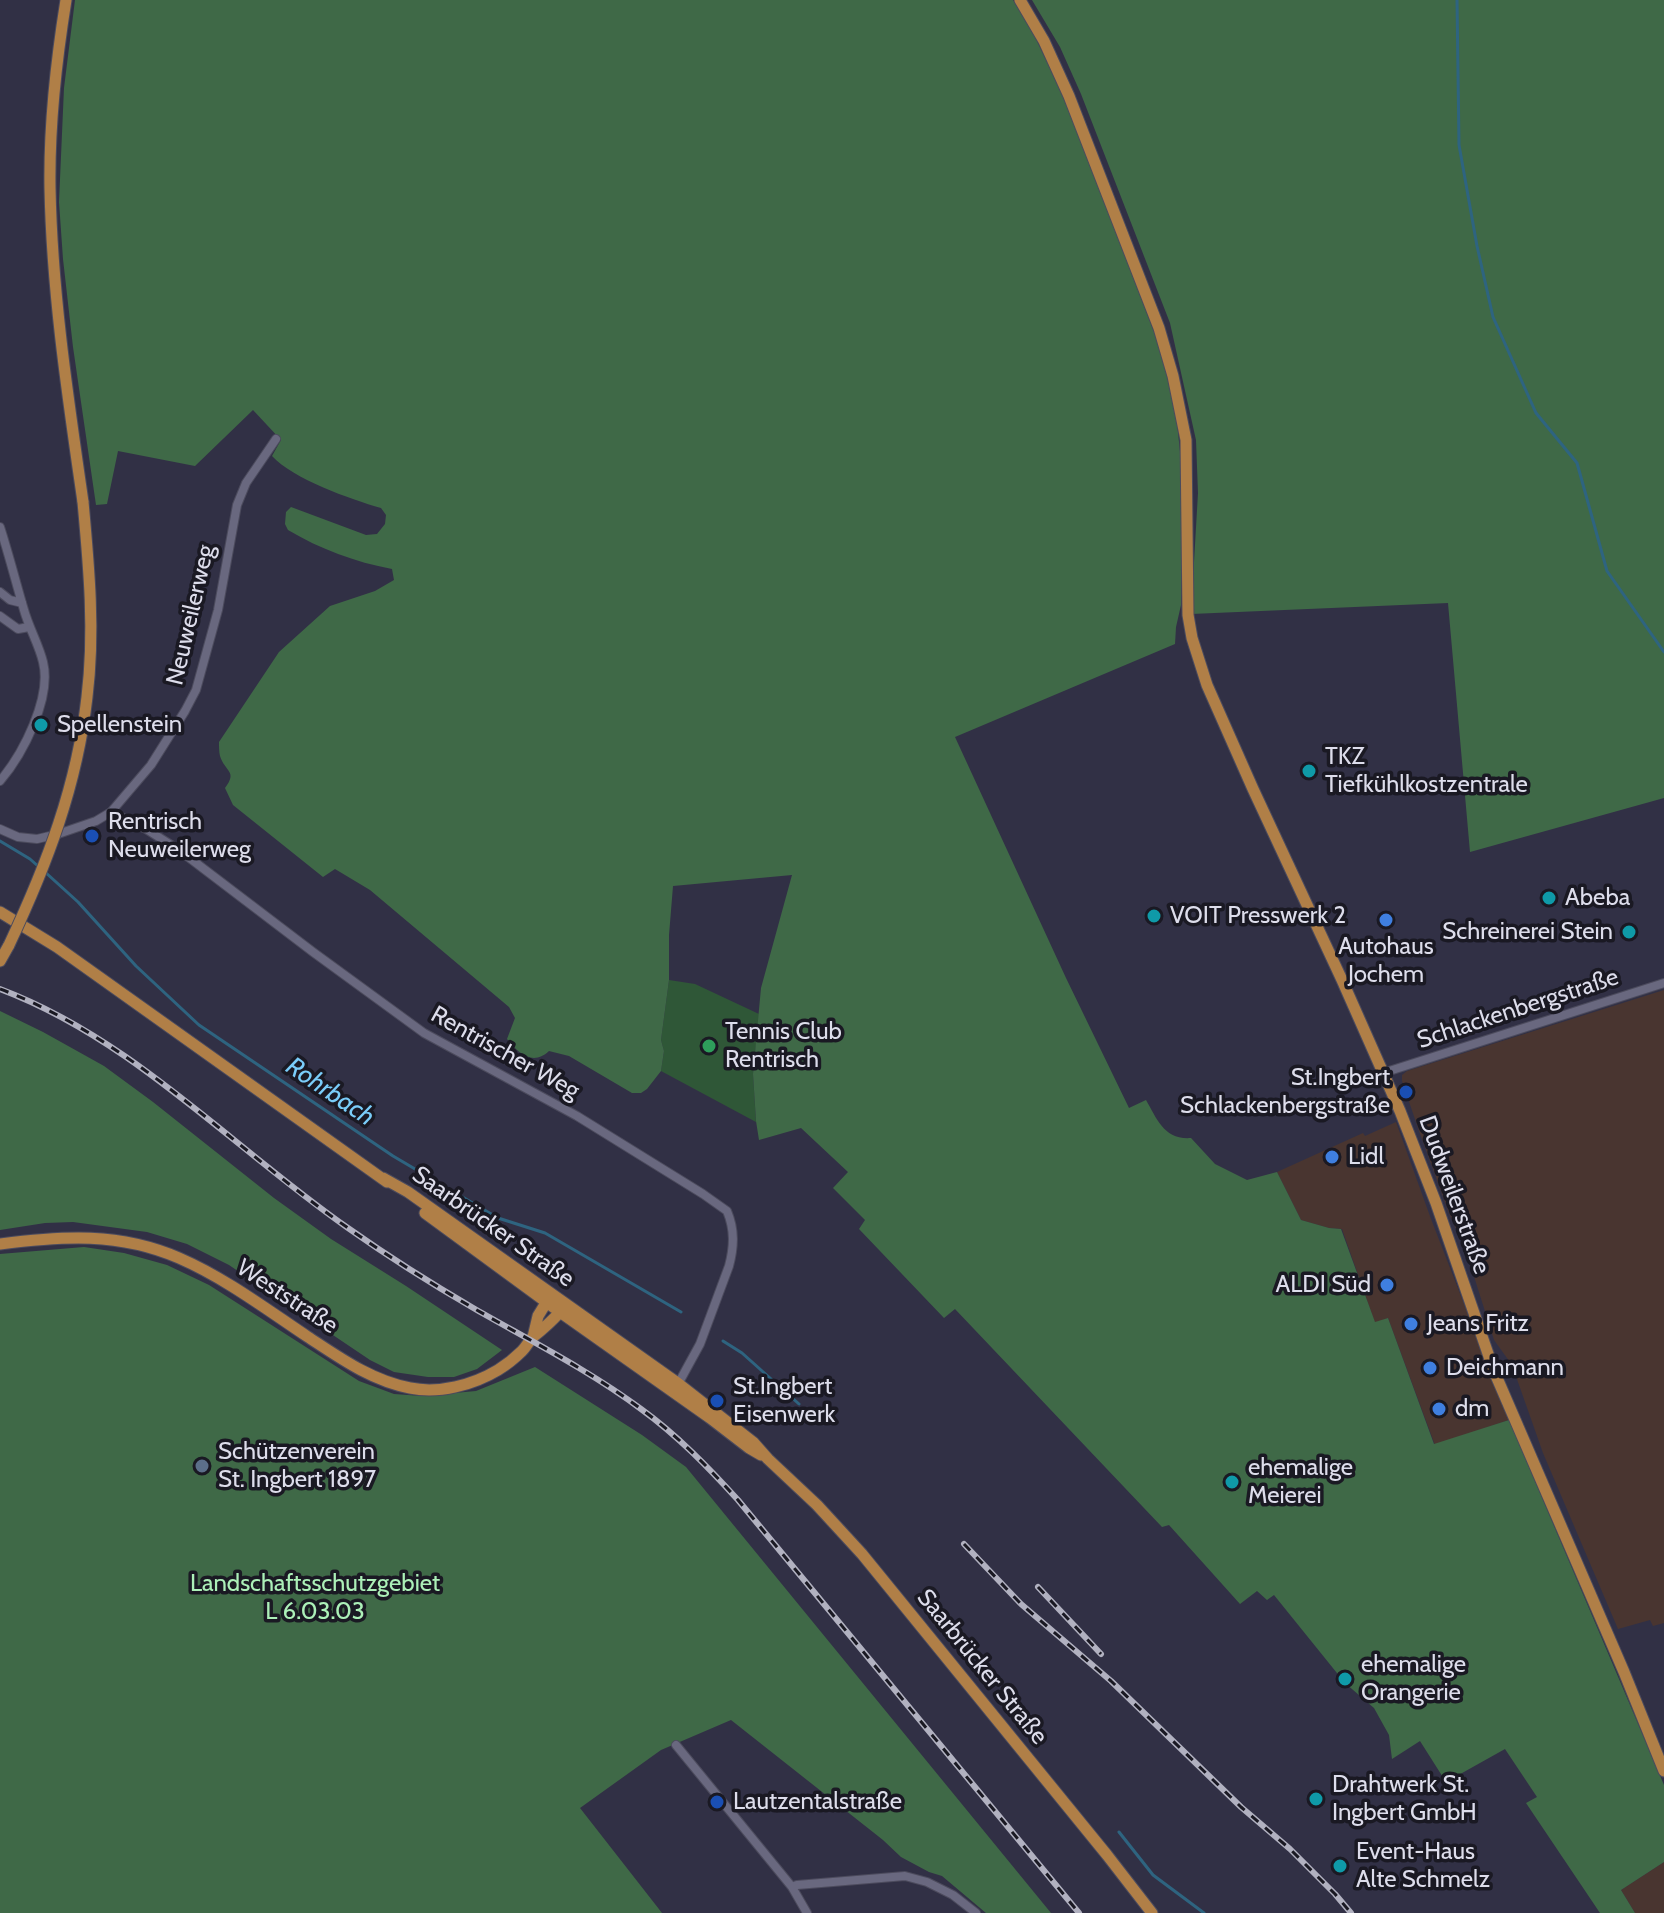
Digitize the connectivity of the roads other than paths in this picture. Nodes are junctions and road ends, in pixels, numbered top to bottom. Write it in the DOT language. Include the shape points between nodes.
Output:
graph roads {
  1 [pos="66,0"];
  2 [pos="1020,0"];
  3 [pos="276,439"];
  4 [pos="0,527"];
  5 [pos="0,592"];
  6 [pos="22,603"];
  7 [pos="0,616"];
  8 [pos="29,627"];
  9 [pos="0,781"];
  10 [pos="111,812"];
  11 [pos="0,829"];
  12 [pos="0,912"];
  13 [pos="0,961"];
  14 [pos="1664,983"];
  15 [pos="1383,1073"];
  16 [pos="0,1244"];
  17 [pos="551,1300"];
  18 [pos="560,1312"];
  19 [pos="533,1337"];
  20 [pos="676,1388"];
  21 [pos="676,1745"];
  22 [pos="1664,1771"];
  23 [pos="792,1887"];
  24 [pos="807,1913"];
  25 [pos="976,1913"];
  26 [pos="1152,1913"];
  1 -- 13 [label="main road, bridge" via="51,128 51,209 61,342 89,558 88,695 54,840"];
  2 -- 15 [label="main road, Dudweilerstraße" via="1069,96 1173,376 1186,440 1188,615 1207,685"];
  3 -- 10 [label="street, Neuweilerweg" via="237,505 218,610 196,690 151,765"];
  4 -- 6 [label="street"];
  5 -- 6 [label="street"];
  6 -- 8 [label="street"];
  7 -- 8 [label="street" via="18,629"];
  8 -- 9 [label="street" via="43,662 43,696"];
  10 -- 11 [label="street, Neuweilerweg" via="37,839"];
  10 -- 20 [label="street, Rentrischer Weg" via="179,850 424,1033 577,1116 727,1211 733,1236 729,1266 700,1344"];
  12 -- 17 [label="main road, Saarbrücker Straße" via="51,942"];
  14 -- 15 [label="street, Schlackenbergstraße"];
  15 -- 22 [label="main road, Dudweilerstraße" via="1421,1162 1494,1371"];
  16 -- 19 [label="main road, Weststraße" via="91,1237 160,1251 225,1281 358,1369 414,1389 453,1387 482,1378 510,1361"];
  17 -- 18 [label="main road" via="560,1305"];
  17 -- 19 [label="main road, Weststraße" via="538,1316"];
  17 -- 20 [label="main road, Saarbrücker Straße"];
  18 -- 19 [label="main road, Weststraße"];
  18 -- 20 [label="main road, Saarbrücker Straße"];
  20 -- 26 [label="main road, Saarbrücker Straße" via="753,1442 862,1554"];
  21 -- 23 [label="street"];
  23 -- 24 [label="street"];
  23 -- 25 [label="street" via="905,1876 953,1895"];
}
